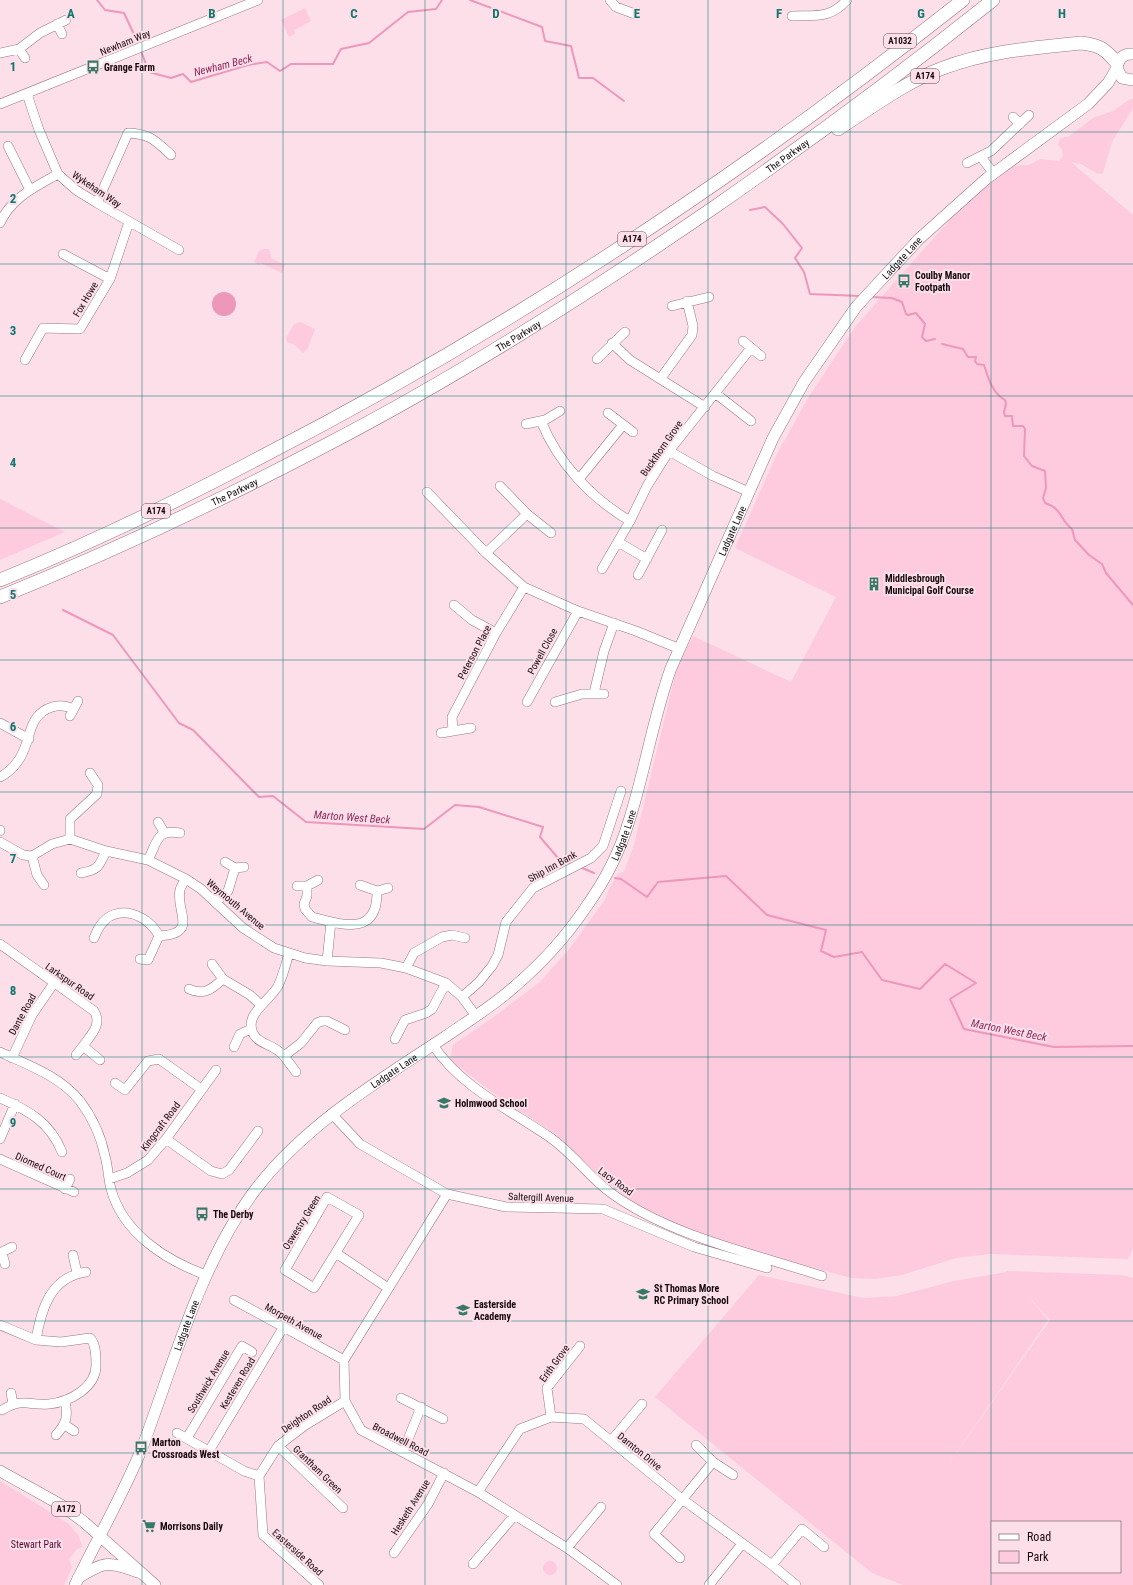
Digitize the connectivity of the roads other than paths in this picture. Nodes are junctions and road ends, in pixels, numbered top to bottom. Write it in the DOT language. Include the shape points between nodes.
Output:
graph roads {
  1 [pos="258,0"];
  2 [pos="610,0"];
  3 [pos="848,0"];
  4 [pos="949,0"];
  5 [pos="962,0"];
  6 [pos="993,0"];
  7 [pos="635,14"];
  8 [pos="792,16"];
  9 [pos="66,20"];
  10 [pos="57,24"];
  11 [pos="62,34"];
  12 [pos="19,49"];
  13 [pos="0,53"];
  14 [pos="1132,54"];
  15 [pos="25,58"];
  16 [pos="1117,66"];
  17 [pos="1131,80"];
  18 [pos="853,83"];
  19 [pos="27,94"];
  20 [pos="1094,98"];
  21 [pos="0,104"];
  22 [pos="1029,115"];
  23 [pos="1013,117"];
  24 [pos="1020,124"];
  25 [pos="8,146"];
  26 [pos="170,155"];
  27 [pos="981,157"];
  28 [pos="967,163"];
  29 [pos="58,174"];
  30 [pos="994,174"];
  31 [pos="750,182"];
  32 [pos="30,190"];
  33 [pos="97,203"];
  34 [pos="129,222"];
  35 [pos="0,223"];
  36 [pos="180,250"];
  37 [pos="63,254"];
  38 [pos="110,279"];
  39 [pos="709,297"];
  40 [pos="687,301"];
  41 [pos="672,306"];
  42 [pos="625,332"];
  43 [pos="743,341"];
  44 [pos="612,343"];
  45 [pos="751,348"];
  46 [pos="761,356"];
  47 [pos="597,359"];
  48 [pos="25,360"];
  49 [pos="661,378"];
  50 [pos="715,393"];
  51 [pos="705,407"];
  52 [pos="560,411"];
  53 [pos="608,413"];
  54 [pos="541,421"];
  55 [pos="751,421"];
  56 [pos="526,424"];
  57 [pos="623,425"];
  58 [pos="634,432"];
  59 [pos="670,450"];
  60 [pos="580,479"];
  61 [pos="500,486"];
  62 [pos="427,492"];
  63 [pos="749,492"];
  64 [pos="527,514"];
  65 [pos="630,521"];
  66 [pos="662,530"];
  67 [pos="551,533"];
  68 [pos="618,542"];
  69 [pos="486,553"];
  70 [pos="647,559"];
  71 [pos="602,569"];
  72 [pos="638,575"];
  73 [pos="0,580"];
  74 [pos="524,587"];
  75 [pos="0,597"];
  76 [pos="454,605"];
  77 [pos="578,611"];
  78 [pos="614,623"];
  79 [pos="496,633"];
  80 [pos="680,649"];
  81 [pos="594,693"];
  82 [pos="604,694"];
  83 [pos="527,702"];
  84 [pos="555,702"];
  85 [pos="74,709"];
  86 [pos="0,723"];
  87 [pos="471,728"];
  88 [pos="453,731"];
  89 [pos="441,733"];
  90 [pos="29,739"];
  91 [pos="90,773"];
  92 [pos="0,777"];
  93 [pos="620,791"];
  94 [pos="158,822"];
  95 [pos="164,832"];
  96 [pos="180,833"];
  97 [pos="70,839"];
  98 [pos="0,842"];
  99 [pos="106,851"];
  100 [pos="32,856"];
  101 [pos="148,860"];
  102 [pos="225,862"];
  103 [pos="81,873"];
  104 [pos="186,879"];
  105 [pos="318,880"];
  106 [pos="44,884"];
  107 [pos="360,885"];
  108 [pos="297,886"];
  109 [pos="307,886"];
  110 [pos="388,888"];
  111 [pos="377,891"];
  112 [pos="216,902"];
  113 [pos="92,921"];
  114 [pos="332,922"];
  115 [pos="100,926"];
  116 [pos="158,936"];
  117 [pos="94,938"];
  118 [pos="465,938"];
  119 [pos="1,948"];
  120 [pos="290,953"];
  121 [pos="147,962"];
  122 [pos="326,962"];
  123 [pos="212,964"];
  124 [pos="406,968"];
  125 [pos="223,979"];
  126 [pos="54,982"];
  127 [pos="446,983"];
  128 [pos="189,989"];
  129 [pos="462,997"];
  130 [pos="261,1005"];
  131 [pos="476,1016"];
  132 [pos="252,1029"];
  133 [pos="345,1030"];
  134 [pos="395,1038"];
  135 [pos="433,1045"];
  136 [pos="82,1046"];
  137 [pos="234,1046"];
  138 [pos="0,1052"];
  139 [pos="76,1055"];
  140 [pos="284,1056"];
  141 [pos="12,1058"];
  142 [pos="100,1060"];
  143 [pos="216,1070"];
  144 [pos="296,1072"];
  145 [pos="115,1082"];
  146 [pos="201,1089"];
  147 [pos="0,1098"];
  148 [pos="15,1104"];
  149 [pos="332,1114"];
  150 [pos="258,1131"];
  151 [pos="0,1139"];
  152 [pos="166,1139"];
  153 [pos="62,1152"];
  154 [pos="0,1159"];
  155 [pos="70,1179"];
  156 [pos="109,1179"];
  157 [pos="447,1194"];
  158 [pos="12,1247"];
  159 [pos="1,1253"];
  160 [pos="336,1253"];
  161 [pos="73,1255"];
  162 [pos="5,1264"];
  163 [pos="767,1268"];
  164 [pos="206,1276"];
  165 [pos="822,1276"];
  166 [pos="388,1288"];
  167 [pos="234,1300"];
  168 [pos="0,1325"];
  169 [pos="283,1328"];
  170 [pos="36,1340"];
  171 [pos="580,1346"];
  172 [pos="252,1352"];
  173 [pos="344,1360"];
  174 [pos="10,1393"];
  175 [pos="401,1398"];
  176 [pos="65,1400"];
  177 [pos="345,1401"];
  178 [pos="13,1404"];
  179 [pos="642,1404"];
  180 [pos="420,1407"];
  181 [pos="2,1410"];
  182 [pos="551,1417"];
  183 [pos="443,1419"];
  184 [pos="65,1425"];
  185 [pos="74,1431"];
  186 [pos="177,1433"];
  187 [pos="56,1435"];
  188 [pos="186,1438"];
  189 [pos="611,1441"];
  190 [pos="696,1445"];
  191 [pos="278,1446"];
  192 [pos="209,1451"];
  193 [pos="403,1452"];
  194 [pos="713,1462"];
  195 [pos="0,1471"];
  196 [pos="444,1473"];
  197 [pos="734,1475"];
  198 [pos="259,1476"];
  199 [pos="478,1492"];
  200 [pos="682,1499"];
  201 [pos="601,1507"];
  202 [pos="343,1508"];
  203 [pos="514,1516"];
  204 [pos="102,1536"];
  205 [pos="742,1544"];
  206 [pos="824,1547"];
  207 [pos="567,1548"];
  208 [pos="394,1552"];
  209 [pos="680,1558"];
  210 [pos="473,1564"];
  211 [pos="772,1565"];
  212 [pos="142,1573"];
  213 [pos="76,1582"];
  214 [pos="155,1585"];
  215 [pos="319,1585"];
  216 [pos="617,1585"];
  217 [pos="709,1585"];
  218 [pos="796,1585"];
  1 -- 19 [label="street, Newham Way"];
  2 -- 7 [label="street" via="616,7"];
  3 -- 8 [label="street" via="828,14"];
  4 -- 18 [label="highway, A1032"];
  5 -- 18 [label="highway, The Parkway / A174"];
  6 -- 31 [label="highway, The Parkway / A174" via="890,81"];
  9 -- 10 [label="street"];
  10 -- 11 [label="street"];
  10 -- 12 [label="street" via="40,32"];
  12 -- 13 [label="street"];
  12 -- 15 [label="street"];
  14 -- 16 [label="main road" via="1124,55"];
  16 -- 17 [label="main road" via="1120,75"];
  16 -- 20 [label="main road, Ladgate Lane" via="1112,78"];
  16 -- 31 [label="highway, A174" via="1104,49 1096,44 1081,43 988,54 966,60 943,68 894,92 790,163"];
  17 -- 20 [label="main road, Ladgate Lane"];
  18 -- 73 [label="highway, The Parkway / A174" via="706,190 476,340 327,424 167,506"];
  19 -- 21 [label="street, Newham Way"];
  19 -- 29 [label="street, Wykeham Way"];
  20 -- 30 [label="main road, Ladgate Lane"];
  22 -- 24 [label="street"];
  23 -- 24 [label="street"];
  24 -- 27 [label="street"];
  25 -- 32 [label="street"];
  26 -- 33 [label="street" via="156,141 144,134 128,133"];
  27 -- 28 [label="street"];
  27 -- 30 [label="street"];
  29 -- 32 [label="street"];
  29 -- 33 [label="street, Wykeham Way" via="76,190"];
  30 -- 63 [label="main road, Ladgate Lane" via="919,239 856,307 804,382 773,438"];
  31 -- 75 [label="highway, The Parkway / A174" via="575,301 328,445 190,512"];
  32 -- 35 [label="street" via="5,211"];
  33 -- 34 [label="street, Wykeham Way"];
  34 -- 36 [label="street, Wykeham Way"];
  34 -- 38 [label="street, Fox Howe"];
  37 -- 38 [label="street, Fox Howe"];
  38 -- 48 [label="street, Fox Howe" via="80,329 43,328"];
  39 -- 40 [label="street"];
  40 -- 41 [label="street"];
  40 -- 49 [label="street" via="693,326 692,335"];
  42 -- 44 [label="street"];
  43 -- 45 [label="street"];
  44 -- 47 [label="street"];
  44 -- 49 [label="street" via="630,360"];
  45 -- 46 [label="street"];
  45 -- 50 [label="street, Buckthorn Grove"];
  49 -- 51 [label="street"];
  50 -- 51 [label="street, Buckthorn Grove"];
  50 -- 55 [label="street"];
  51 -- 59 [label="street, Buckthorn Grove"];
  52 -- 54 [label="street"];
  53 -- 57 [label="street"];
  54 -- 56 [label="street"];
  54 -- 60 [label="street" via="560,459"];
  57 -- 58 [label="street"];
  57 -- 60 [label="street"];
  59 -- 63 [label="street" via="712,476"];
  59 -- 65 [label="street, Buckthorn Grove" via="647,486"];
  60 -- 65 [label="street" via="613,511"];
  61 -- 64 [label="street"];
  62 -- 69 [label="street"];
  63 -- 80 [label="main road, Ladgate Lane"];
  64 -- 67 [label="street"];
  64 -- 69 [label="street"];
  65 -- 68 [label="street, Buckthorn Grove"];
  66 -- 70 [label="street"];
  68 -- 70 [label="street"];
  68 -- 71 [label="street, Buckthorn Grove"];
  69 -- 74 [label="street"];
  70 -- 72 [label="street"];
  74 -- 77 [label="street"];
  74 -- 79 [label="street, Peterson Place"];
  76 -- 79 [label="street" via="472,620"];
  77 -- 78 [label="street"];
  77 -- 83 [label="street, Powell Close"];
  78 -- 80 [label="street"];
  78 -- 81 [label="street"];
  79 -- 88 [label="street, Peterson Place" via="452,717"];
  80 -- 131 [label="main road, Ladgate Lane" via="660,701 628,825 597,891 578,919 548,954 514,988"];
  81 -- 82 [label="street"];
  81 -- 84 [label="street"];
  85 -- 90 [label="street" via="57,706 46,710 36,719"];
  86 -- 90 [label="street"];
  87 -- 88 [label="street"];
  88 -- 89 [label="street"];
  90 -- 92 [label="street" via="15,765"];
  91 -- 97 [label="street" via="103,790 73,814 70,819"];
  93 -- 129 [label="street, Ship Inn Bank" via="603,846 591,858 533,888 506,922 498,955 492,966"];
  94 -- 95 [label="street"];
  95 -- 96 [label="street"];
  95 -- 101 [label="street"];
  97 -- 99 [label="street, Weymouth Avenue"];
  97 -- 100 [label="street" via="52,844"];
  98 -- 100 [label="street" via="23,855"];
  99 -- 101 [label="street, Weymouth Avenue"];
  99 -- 103 [label="street" via="92,875"];
  100 -- 106 [label="street" via="37,875"];
  101 -- 104 [label="street, Weymouth Avenue"];
  102 -- 112 [label="street" via="240,868 228,891"];
  104 -- 112 [label="street, Weymouth Avenue"];
  104 -- 116 [label="street" via="180,889 184,917 182,926 175,933"];
  105 -- 109 [label="street"];
  107 -- 111 [label="street"];
  108 -- 109 [label="street"];
  109 -- 114 [label="street" via="304,904 308,913 312,917"];
  110 -- 111 [label="street"];
  111 -- 114 [label="street" via="375,908 366,920 349,926"];
  112 -- 120 [label="street, Weymouth Avenue" via="243,928 262,941"];
  113 -- 115 [label="street"];
  114 -- 122 [label="street"];
  115 -- 116 [label="street" via="118,914 129,913 148,922"];
  115 -- 117 [label="street"];
  116 -- 121 [label="street"];
  118 -- 124 [label="street" via="452,930 414,953"];
  119 -- 126 [label="street, Larkspur Road"];
  120 -- 122 [label="street, Weymouth Avenue"];
  120 -- 130 [label="street" via="278,986"];
  122 -- 124 [label="street, Weymouth Avenue" via="381,963"];
  123 -- 125 [label="street"];
  124 -- 127 [label="street, Weymouth Avenue"];
  125 -- 128 [label="street" via="208,991"];
  125 -- 130 [label="street" via="250,995"];
  126 -- 136 [label="street, Larkspur Road" via="97,1015 98,1024"];
  126 -- 141 [label="street, Dante Road" via="32,1015"];
  127 -- 129 [label="street, Weymouth Avenue"];
  127 -- 134 [label="street" via="432,1009 405,1020"];
  129 -- 131 [label="street, Weymouth Avenue"];
  130 -- 132 [label="street" via="252,1019"];
  131 -- 135 [label="main road, Ladgate Lane"];
  132 -- 137 [label="street" via="240,1034"];
  132 -- 140 [label="street" via="260,1041 273,1046"];
  133 -- 140 [label="street" via="327,1021 317,1023 301,1043"];
  135 -- 149 [label="main road, Ladgate Lane"];
  135 -- 165 [label="street, Lacy Road" via="449,1067 474,1087 551,1138 611,1193 644,1213 688,1233"];
  136 -- 139 [label="street, Larkspur Road"];
  136 -- 142 [label="street"];
  138 -- 141 [label="street"];
  140 -- 144 [label="street"];
  141 -- 156 [label="street" via="57,1080 79,1100 101,1140"];
  143 -- 146 [label="street, Kingcraft Road"];
  145 -- 146 [label="street" via="122,1094 145,1064 154,1058 162,1060"];
  146 -- 152 [label="street, Kingcraft Road"];
  147 -- 148 [label="street"];
  148 -- 151 [label="street"];
  148 -- 153 [label="street" via="61,1138"];
  149 -- 157 [label="street, Saltergill Avenue" via="360,1144"];
  149 -- 164 [label="main road, Ladgate Lane" via="290,1151 258,1187 234,1221"];
  150 -- 152 [label="street" via="229,1170 222,1174 210,1171"];
  152 -- 156 [label="street, Kingcraft Road" via="148,1160"];
  154 -- 155 [label="street, Diomed Court" via="70,1191"];
  156 -- 164 [label="street" via="121,1212 135,1232 159,1252"];
  157 -- 163 [label="street, Saltergill Avenue" via="506,1207 603,1209 694,1247"];
  157 -- 166 [label="street"];
  158 -- 159 [label="street"];
  159 -- 162 [label="street"];
  160 -- 160 [label="street, Oswestry Green" via="359,1215 327,1197 285,1270 314,1288"];
  160 -- 166 [label="street"];
  161 -- 170 [label="street" via="81,1273 59,1285 46,1299"];
  164 -- 204 [label="main road, Ladgate Lane" via="139,1455"];
  166 -- 173 [label="street"];
  167 -- 169 [label="street, Morpeth Avenue"];
  168 -- 170 [label="street"];
  169 -- 173 [label="street, Morpeth Avenue"];
  169 -- 192 [label="street, Kesteven Road"];
  170 -- 176 [label="street" via="61,1342 87,1337 93,1342 96,1358 94,1376 85,1389"];
  171 -- 182 [label="street, Erith Grove" via="547,1388"];
  172 -- 188 [label="street, Southwick Avenue" via="242,1346"];
  173 -- 177 [label="street, Broadwell Road"];
  174 -- 178 [label="street"];
  175 -- 180 [label="street"];
  176 -- 178 [label="street" via="50,1404"];
  176 -- 184 [label="street" via="68,1412"];
  177 -- 191 [label="street, Deighton Road" via="304,1426"];
  177 -- 193 [label="street, Broadwell Road" via="361,1430"];
  178 -- 181 [label="street"];
  179 -- 189 [label="street"];
  180 -- 183 [label="street"];
  180 -- 193 [label="street"];
  182 -- 189 [label="street, Darnton Drive" via="584,1420"];
  182 -- 199 [label="street, Darnton Drive" via="520,1429"];
  184 -- 185 [label="street"];
  184 -- 187 [label="street"];
  186 -- 188 [label="street"];
  188 -- 192 [label="street"];
  189 -- 200 [label="street, Darnton Drive"];
  190 -- 194 [label="street"];
  191 -- 198 [label="street, Deighton Road"];
  191 -- 202 [label="street, Grantham Green"];
  192 -- 198 [label="street" via="244,1471"];
  193 -- 196 [label="street, Broadwell Road"];
  194 -- 197 [label="street"];
  194 -- 200 [label="street"];
  195 -- 204 [label="main road, A172" via="61,1505"];
  196 -- 199 [label="street, Broadwell Road"];
  196 -- 208 [label="street, Hesketh Avenue" via="428,1504"];
  198 -- 215 [label="street, Easterside Road" via="263,1535"];
  199 -- 203 [label="street, Broadwell Road"];
  200 -- 205 [label="street, Darnton Drive"];
  200 -- 209 [label="street" via="654,1534"];
  201 -- 207 [label="street"];
  203 -- 207 [label="street, Broadwell Road"];
  203 -- 210 [label="street"];
  204 -- 212 [label="main road, A172"];
  204 -- 213 [label="main road, Ladgate Lane"];
  205 -- 211 [label="street, Darnton Drive"];
  205 -- 217 [label="street"];
  206 -- 211 [label="street" via="802,1529"];
  207 -- 216 [label="street, Broadwell Road"];
  211 -- 218 [label="street, Darnton Drive"];
  212 -- 213 [label="main road, A172" via="114,1564 105,1564 96,1567"];
  212 -- 214 [label="main road, A172"];
}
